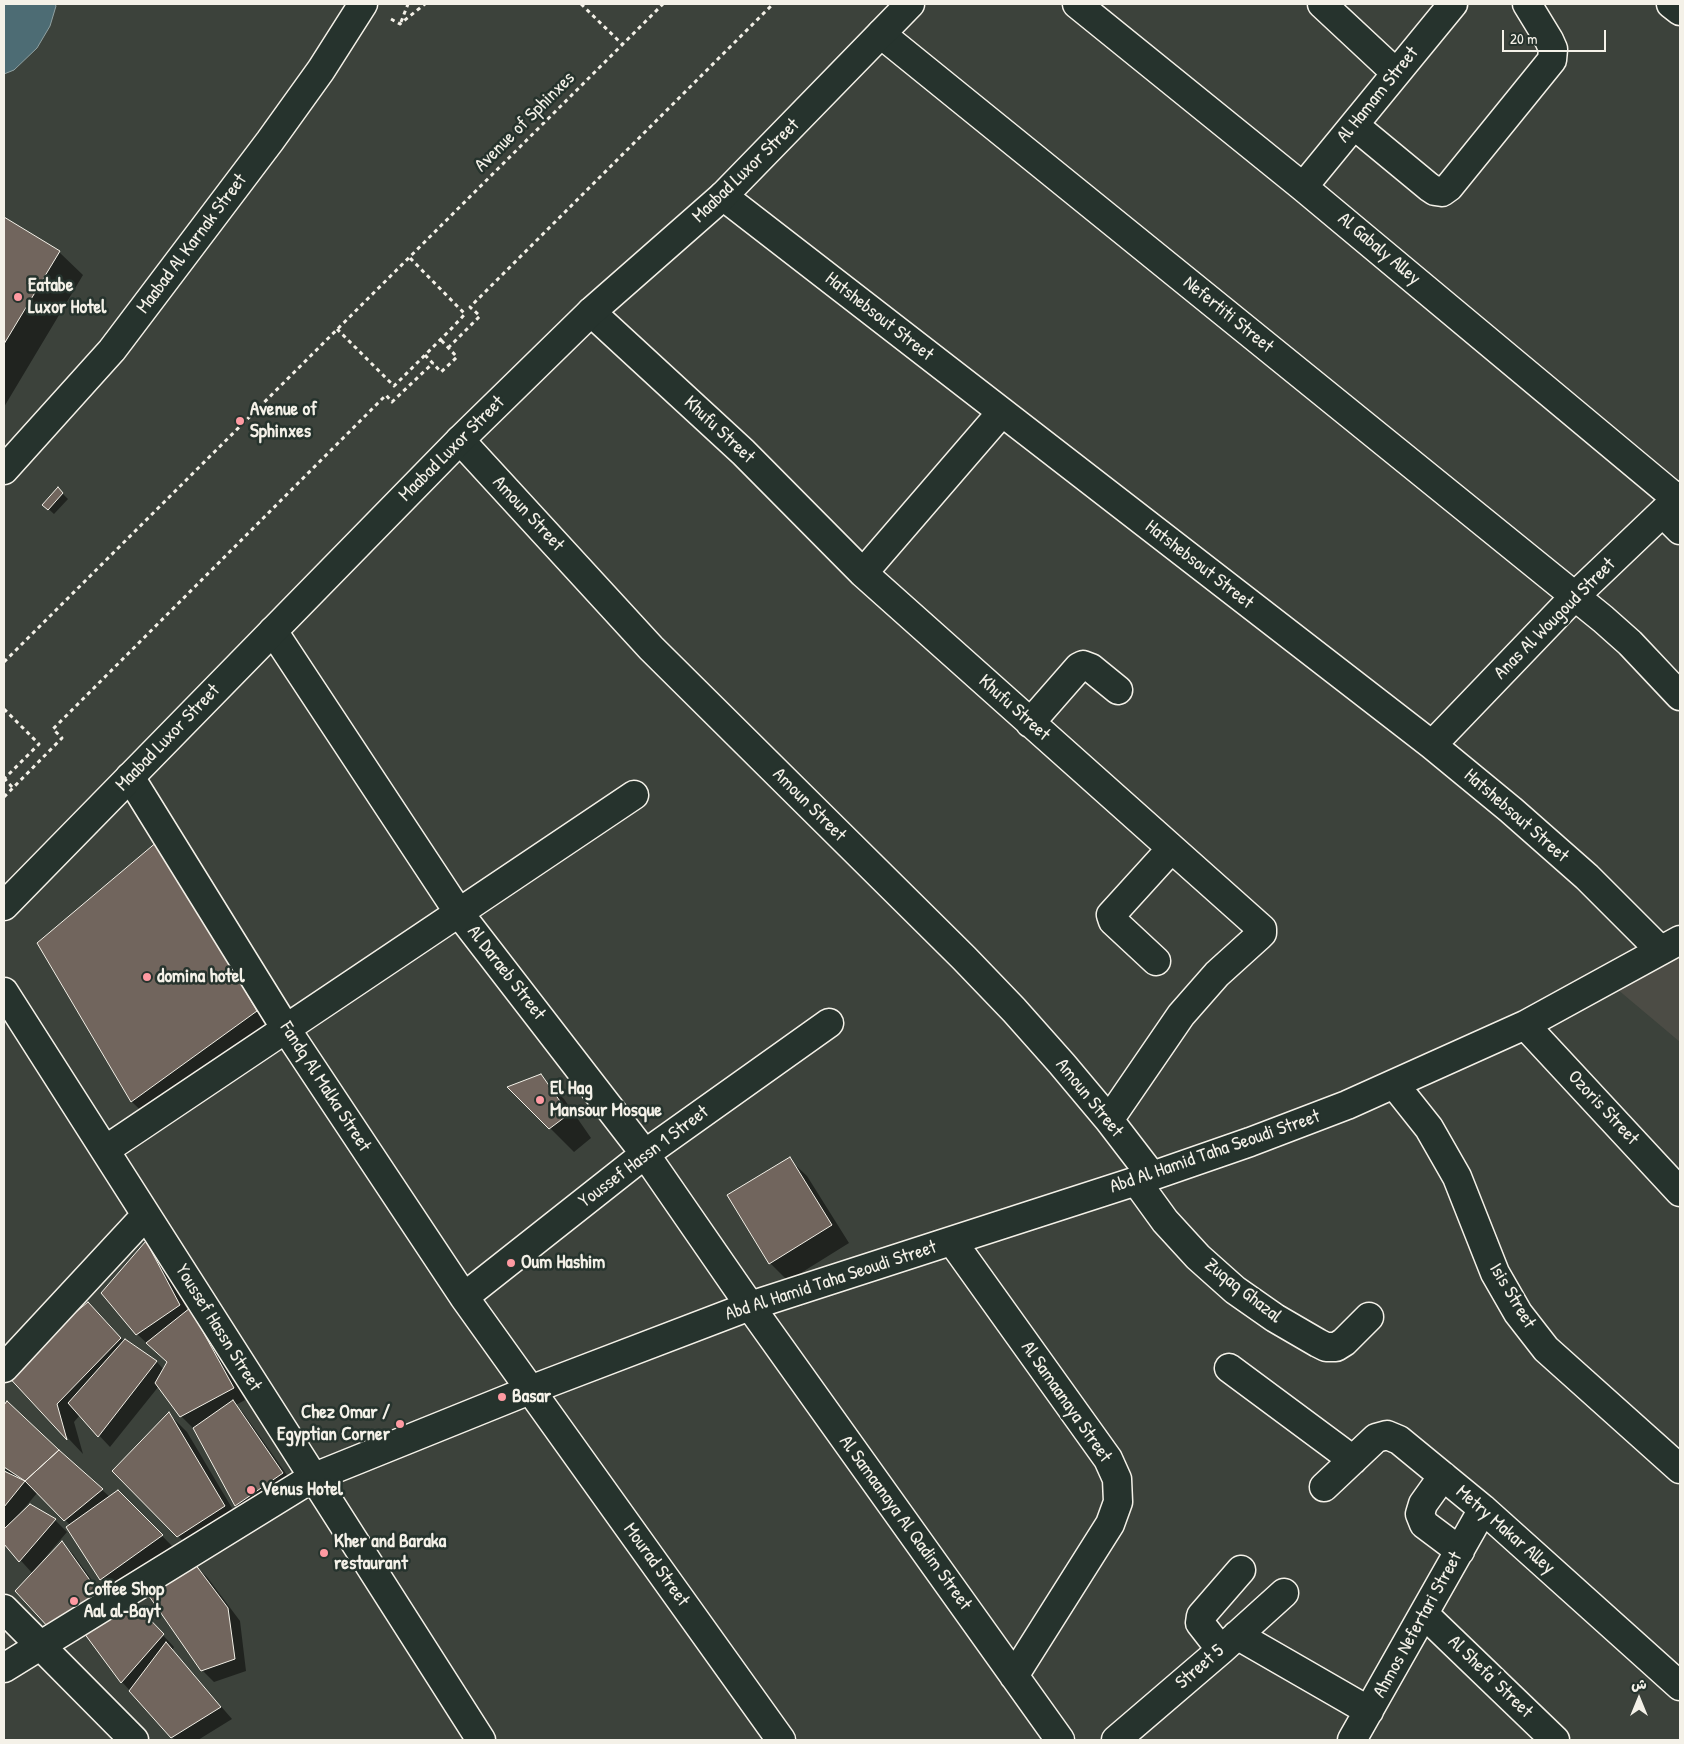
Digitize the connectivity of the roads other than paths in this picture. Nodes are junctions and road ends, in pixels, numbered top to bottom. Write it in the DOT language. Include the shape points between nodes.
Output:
graph roads {
  1 [pos="910,4"];
  2 [pos="1077,4"];
  3 [pos="1322,4"];
  4 [pos="1454,4"];
  5 [pos="1527,4"];
  6 [pos="1671,4"];
  7 [pos="373,9"];
  8 [pos="1680,11"];
  9 [pos="881,34"];
  10 [pos="1396,73"];
  11 [pos="1354,125"];
  12 [pos="1304,186"];
  13 [pos="723,196"];
  14 [pos="591,312"];
  15 [pos="1002,412"];
  16 [pos="460,440"];
  17 [pos="4,470"];
  18 [pos="1675,509"];
  19 [pos="863,573"];
  20 [pos="1575,596"];
  21 [pos="273,632"];
  22 [pos="1118,690"];
  23 [pos="1680,696"];
  24 [pos="1030,722"];
  25 [pos="1432,745"];
  26 [pos="130,777"];
  27 [pos="634,795"];
  28 [pos="1171,849"];
  29 [pos="4,906"];
  30 [pos="459,913"];
  31 [pos="1670,945"];
  32 [pos="1156,961"];
  33 [pos="4,992"];
  34 [pos="829,1023"];
  35 [pos="1525,1024"];
  36 [pos="286,1029"];
  37 [pos="1394,1084"];
  38 [pos="1109,1120"];
  39 [pos="105,1150"];
  40 [pos="644,1154"];
  41 [pos="1144,1178"];
  42 [pos="1680,1192"];
  43 [pos="146,1215"];
  44 [pos="952,1241"];
  45 [pos="464,1297"];
  46 [pos="750,1306"];
  47 [pos="1369,1317"];
  48 [pos="4,1368"];
  49 [pos="1229,1368"];
  50 [pos="530,1390"];
  51 [pos="1353,1460"];
  52 [pos="1680,1469"];
  53 [pos="1443,1476"];
  54 [pos="312,1478"];
  55 [pos="1324,1487"];
  56 [pos="1483,1509"];
  57 [pos="1460,1551"];
  58 [pos="1241,1570"];
  59 [pos="1284,1593"];
  60 [pos="4,1609"];
  61 [pos="1424,1614"];
  62 [pos="1229,1643"];
  63 [pos="40,1646"];
  64 [pos="4,1668"];
  65 [pos="1014,1676"];
  66 [pos="1680,1686"];
  67 [pos="1369,1711"];
  68 [pos="134,1740"];
  69 [pos="481,1740"];
  70 [pos="781,1740"];
  71 [pos="1060,1740"];
  72 [pos="1116,1740"];
  73 [pos="1352,1740"];
  74 [pos="1555,1740"];
  1 -- 9 [label="street, Maabad Luxor Street"];
  2 -- 12 [label="street, Al Gabaly Alley"];
  3 -- 10 [label="street"];
  4 -- 10 [label="street, Al Hamam Street"];
  5 -- 11 [label="street" via="1549,40 1552,60 1442,192 1429,187"];
  6 -- 8 [label="street"];
  7 -- 17 [label="street, Maabad Al Karnak Street" via="321,70 112,350"];
  9 -- 13 [label="street, Maabad Luxor Street"];
  9 -- 20 [label="street, Nefertiti Street"];
  10 -- 11 [label="street, Al Hamam Street"];
  11 -- 12 [label="street, Al Hamam Street"];
  12 -- 18 [label="street, Al Gabaly Alley"];
  13 -- 14 [label="street, Maabad Luxor Street"];
  13 -- 15 [label="street, Hatshebsout Street"];
  14 -- 16 [label="street, Maabad Luxor Street"];
  14 -- 19 [label="street, Khufu Street" via="743,452"];
  15 -- 19 [label="street"];
  15 -- 25 [label="street, Hatshebsout Street"];
  16 -- 21 [label="street, Maabad Luxor Street"];
  16 -- 38 [label="street, Amoun Street" via="651,648 1014,1010"];
  18 -- 20 [label="street, Anas Al Wougoud Street"];
  19 -- 24 [label="street, Khufu Street"];
  20 -- 23 [label="street, Nefertiti Street" via="1630,643"];
  20 -- 25 [label="street, Anas Al Wougoud Street"];
  21 -- 26 [label="street, Maabad Luxor Street"];
  21 -- 30 [label="street, Al Daraeb Street"];
  22 -- 24 [label="street" via="1091,668 1079,667"];
  24 -- 28 [label="street, Khufu Street"];
  25 -- 31 [label="street, Hatshebsout Street"];
  26 -- 29 [label="street, Maabad Luxor Street"];
  26 -- 36 [label="street, Fandq Al Malka Street"];
  27 -- 30 [label="street"];
  28 -- 32 [label="street" via="1111,915 1113,921"];
  28 -- 38 [label="street, Khufu Street" via="1259,927 1262,934 1198,993"];
  30 -- 36 [label="street"];
  30 -- 40 [label="street, Al Daraeb Street"];
  31 -- 35 [label="street, Abd Al Hamid Taha Seoudi Street"];
  33 -- 39 [label="street, Youssef Hassn Street"];
  34 -- 40 [label="street, Youssef Hassn 1 Street"];
  35 -- 37 [label="street, Abd Al Hamid Taha Seoudi Street"];
  35 -- 42 [label="street, Ozoris Street"];
  36 -- 39 [label="street"];
  36 -- 45 [label="street, Fandq Al Malka Street"];
  37 -- 41 [label="street, Abd Al Hamid Taha Seoudi Street" via="1250,1142"];
  37 -- 52 [label="street, Isis Street" via="1429,1128 1457,1177 1495,1273 1518,1313 1546,1349"];
  38 -- 41 [label="street, Amoun Street"];
  39 -- 43 [label="street, Youssef Hassn Street"];
  40 -- 45 [label="street, Youssef Hassn 1 Street"];
  40 -- 46 [label="street, Al Daraeb Street"];
  41 -- 44 [label="street, Abd Al Hamid Taha Seoudi Street"];
  41 -- 47 [label="street, Zuqaq Ghazal" via="1165,1220 1198,1257 1235,1290 1275,1318 1326,1347 1336,1347"];
  43 -- 48 [label="street"];
  43 -- 54 [label="street, Youssef Hassn Street"];
  44 -- 46 [label="street, Abd Al Hamid Taha Seoudi Street"];
  44 -- 65 [label="street, Al Samaanaya Street" via="1108,1458 1117,1479 1118,1502 1110,1524"];
  45 -- 50 [label="street, Fandq Al Malka Street"];
  46 -- 50 [label="street, Abd Al Hamid Taha Seoudi Street"];
  46 -- 65 [label="street, Al Samaanaya Al Qadim Street"];
  49 -- 51 [label="street"];
  50 -- 54 [label="street, Abd Al Hamid Taha Seoudi Street"];
  50 -- 70 [label="street, Mourad Street"];
  51 -- 53 [label="street, Metry Makar Alley" via="1376,1438 1387,1436 1398,1440"];
  51 -- 55 [label="street, Metry Makar Alley"];
  53 -- 56 [label="street, Metry Makar Alley"];
  53 -- 57 [label="street" via="1422,1504 1420,1514 1424,1524"];
  54 -- 63 [label="street, Abd Al Hamid Taha Seoudi Street"];
  54 -- 69 [label="street, Youssef Hassn Street"];
  56 -- 57 [label="street, Ahmos Nefertari Street"];
  56 -- 66 [label="street, Metry Makar Alley"];
  57 -- 61 [label="street, Ahmos Nefertari Street"];
  58 -- 62 [label="street" via="1201,1616 1200,1623"];
  59 -- 62 [label="street, Street 5"];
  60 -- 63 [label="street"];
  61 -- 67 [label="street, Ahmos Nefertari Street"];
  61 -- 74 [label="street, Al Shefa' Street"];
  62 -- 67 [label="street"];
  62 -- 72 [label="street, Street 5"];
  63 -- 64 [label="street, Abd Al Hamid Taha Seoudi Street"];
  63 -- 68 [label="street"];
  65 -- 71 [label="street, Al Samaanaya Al Qadim Street"];
  67 -- 73 [label="street, Ahmos Nefertari Street"];
}
